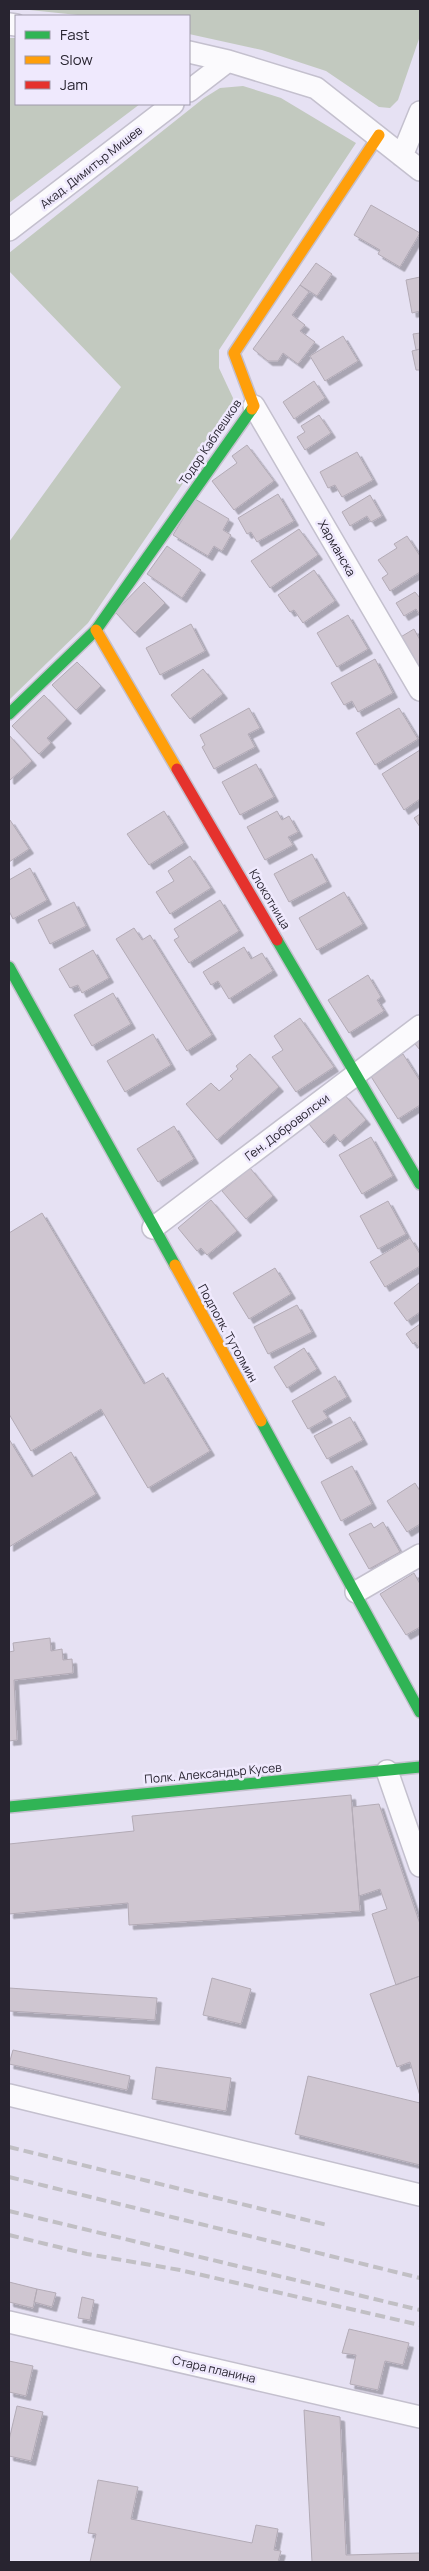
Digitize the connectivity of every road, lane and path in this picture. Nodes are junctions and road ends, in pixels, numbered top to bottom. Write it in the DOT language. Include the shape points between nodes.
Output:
graph roads {
  1 [pos="190,52"];
  2 [pos="228,61"];
  3 [pos="190,91"];
  4 [pos="172,105"];
  5 [pos="420,112"];
  6 [pos="378,135"];
  7 [pos="402,156"];
  8 [pos="420,170"];
  9 [pos="9,230"];
  10 [pos="254,406"];
  11 [pos="96,630"];
  12 [pos="419,687"];
  13 [pos="9,714"];
  14 [pos="9,968"];
  15 [pos="420,1026"];
  16 [pos="358,1075"];
  17 [pos="420,1184"];
  18 [pos="153,1228"];
  19 [pos="420,1555"];
  20 [pos="356,1592"];
  21 [pos="420,1712"];
  22 [pos="420,1767"];
  23 [pos="387,1771"];
  24 [pos="9,1807"];
  25 [pos="420,1866"];
  26 [pos="9,2095"];
  27 [pos="420,2195"];
  28 [pos="9,2322"];
  29 [pos="420,2417"];
  1 -- 2 [label="street"];
  2 -- 3 [label="street"];
  2 -- 6 [label="street" via="316,88"];
  4 -- 9 [label="street, Акад. Димитър Мишев"];
  5 -- 7 [label="street"];
  6 -- 7 [label="street"];
  6 -- 10 [label="street, Тодор Каблешков" via="234,353"];
  7 -- 8 [label="street"];
  10 -- 11 [label="street, Тодор Каблешков"];
  10 -- 12 [label="street, Харманска"];
  11 -- 13 [label="street, Тодор Каблешков"];
  11 -- 16 [label="street, Клокотница"];
  14 -- 18 [label="street, Подполк. Тутолмин"];
  15 -- 16 [label="street, Ген. Доброволски"];
  16 -- 17 [label="street, Клокотница"];
  16 -- 18 [label="street, Ген. Доброволски"];
  18 -- 20 [label="street, Подполк. Тутолмин"];
  19 -- 20 [label="street"];
  20 -- 21 [label="street, Подполк. Тутолмин"];
  22 -- 23 [label="street, Полк. Александър Кусев"];
  23 -- 24 [label="street, Полк. Александър Кусев"];
  23 -- 25 [label="street"];
  26 -- 27 [label="street"];
  28 -- 29 [label="street, Стара планина"];
}
